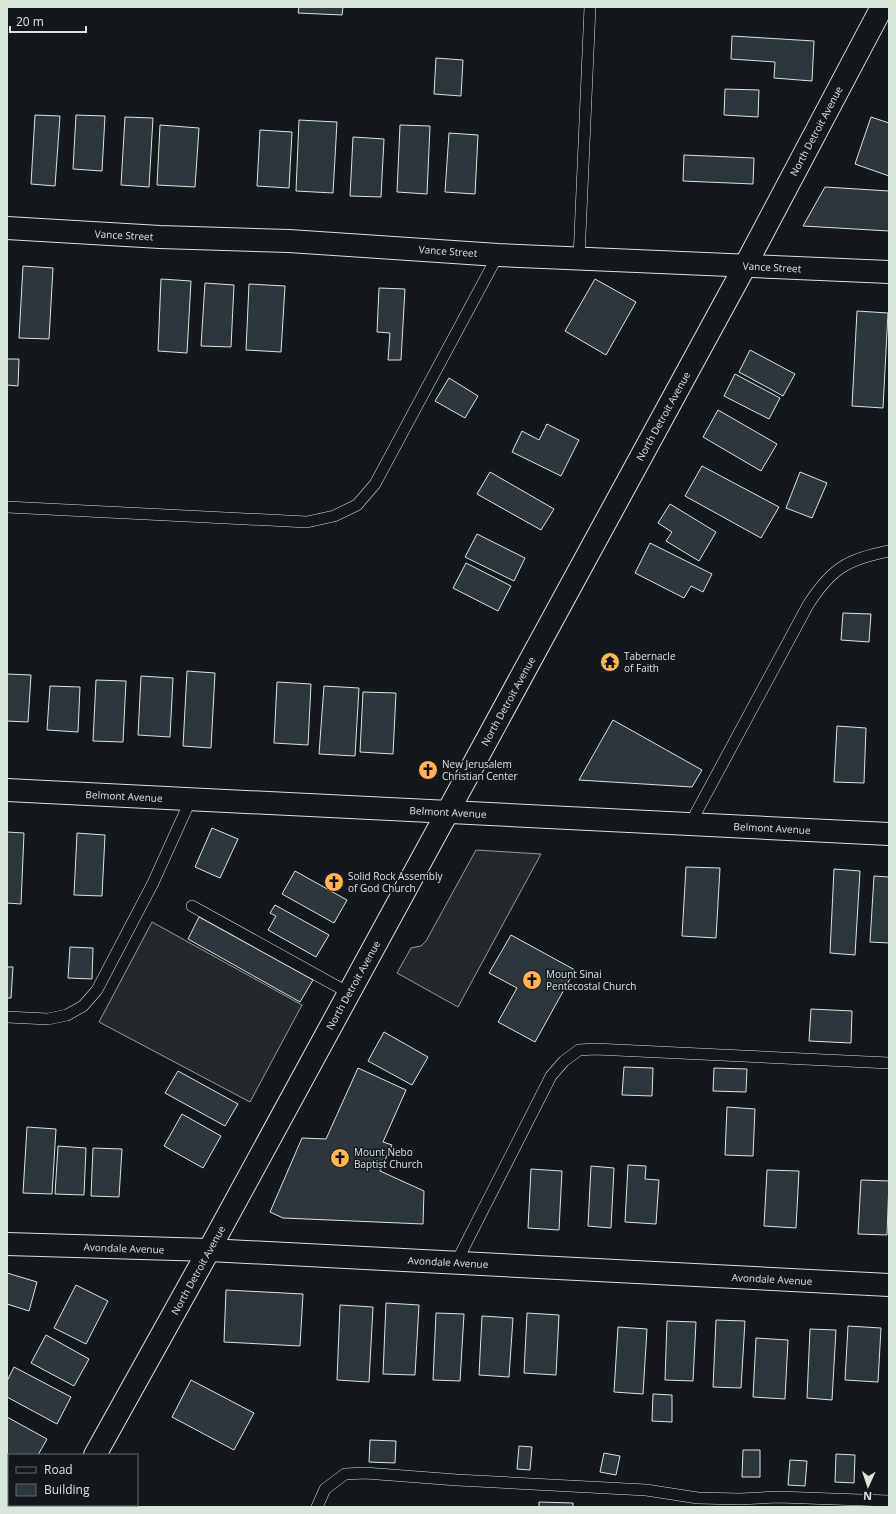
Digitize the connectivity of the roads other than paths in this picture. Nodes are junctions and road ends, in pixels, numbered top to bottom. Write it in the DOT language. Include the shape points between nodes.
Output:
graph roads {
  1 [pos="590,7"];
  2 [pos="882,7"];
  3 [pos="7,228"];
  4 [pos="498,255"];
  5 [pos="579,258"];
  6 [pos="745,266"];
  7 [pos="889,272"];
  8 [pos="7,507"];
  9 [pos="889,551"];
  10 [pos="7,790"];
  11 [pos="191,800"];
  12 [pos="448,812"];
  13 [pos="690,824"];
  14 [pos="889,834"];
  15 [pos="192,906"];
  16 [pos="349,993"];
  17 [pos="7,1017"];
  18 [pos="889,1063"];
  19 [pos="7,1244"];
  20 [pos="209,1250"];
  21 [pos="456,1263"];
  22 [pos="889,1285"];
  23 [pos="96,1454"];
  24 [pos="889,1501"];
  25 [pos="317,1507"];
  1 -- 5 [label="lane"];
  2 -- 6 [label="street, North Detroit Avenue"];
  3 -- 4 [label="street, Vance Street" via="289,241"];
  4 -- 5 [label="street, Vance Street"];
  4 -- 8 [label="lane" via="375,484 357,505 334,516 306,522"];
  5 -- 6 [label="street, Vance Street"];
  6 -- 7 [label="street, Vance Street"];
  6 -- 12 [label="street, North Detroit Avenue"];
  9 -- 13 [label="lane" via="853,561 836,571 821,585"];
  10 -- 11 [label="street, Belmont Avenue"];
  11 -- 12 [label="street, Belmont Avenue"];
  11 -- 17 [label="lane" via="153,884 97,990 83,1006 67,1015 48,1019"];
  12 -- 13 [label="street, Belmont Avenue"];
  12 -- 16 [label="street, North Detroit Avenue"];
  13 -- 14 [label="street, Belmont Avenue"];
  15 -- 16 [label="lane"];
  16 -- 20 [label="street, North Detroit Avenue"];
  18 -- 21 [label="lane" via="579,1050 564,1061 551,1076"];
  19 -- 20 [label="street, Avondale Avenue"];
  20 -- 21 [label="street, Avondale Avenue"];
  20 -- 23 [label="street, North Detroit Avenue"];
  21 -- 22 [label="street, Avondale Avenue"];
  24 -- 25 [label="lane" via="778,1497 698,1498 646,1490 365,1473 345,1474 325,1490"];
}
